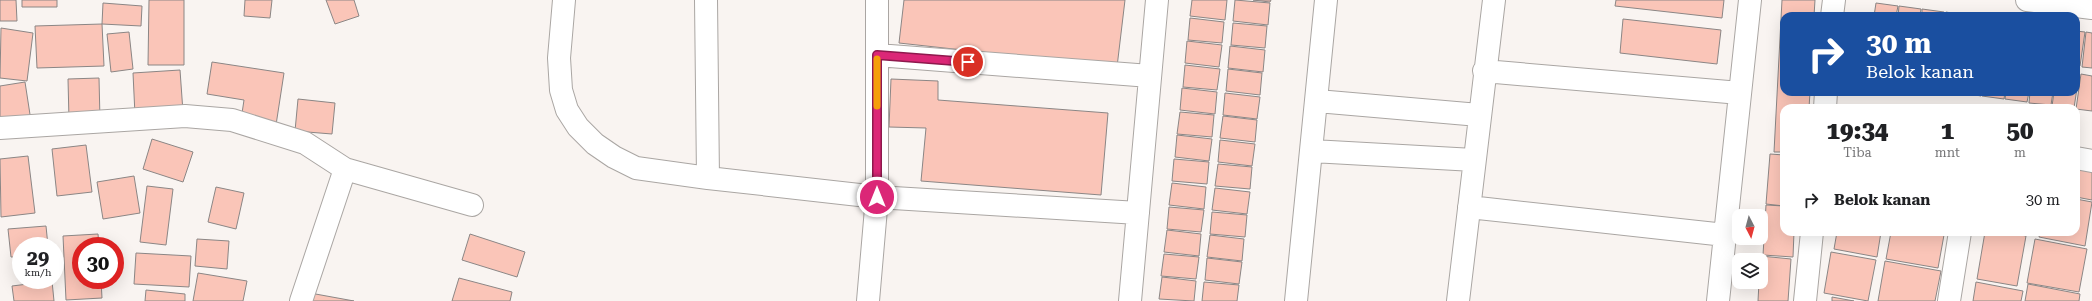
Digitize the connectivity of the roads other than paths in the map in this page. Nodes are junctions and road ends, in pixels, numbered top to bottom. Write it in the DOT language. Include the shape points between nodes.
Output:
graph roads {
  1 [pos="564,0"];
  2 [pos="706,0"];
  3 [pos="877,0"];
  4 [pos="1157,0"];
  5 [pos="1326,0"];
  6 [pos="1494,0"];
  7 [pos="1750,0"];
  8 [pos="1834,0"];
  9 [pos="2027,0"];
  10 [pos="2092,8"];
  11 [pos="1832,12"];
  12 [pos="877,55"];
  13 [pos="1484,71"];
  14 [pos="1150,76"];
  15 [pos="1740,93"];
  16 [pos="1317,101"];
  17 [pos="1480,116"];
  18 [pos="0,128"];
  19 [pos="1312,151"];
  20 [pos="2080,159"];
  21 [pos="1474,160"];
  22 [pos="2092,161"];
  23 [pos="345,169"];
  24 [pos="708,178"];
  25 [pos="877,197"];
  26 [pos="472,205"];
  27 [pos="1470,207"];
  28 [pos="1138,213"];
  29 [pos="1725,235"];
  30 [pos="1812,236"];
  31 [pos="1959,236"];
  32 [pos="301,301"];
  33 [pos="868,301"];
  34 [pos="1130,301"];
  35 [pos="1296,301"];
  36 [pos="1458,301"];
  37 [pos="1718,301"];
  38 [pos="1804,301"];
  39 [pos="1949,301"];
  1 -- 24 [label="street" via="560,58 561,90 567,110 578,127 595,144 636,168"];
  2 -- 24 [label="street"];
  3 -- 12 [label="street"];
  4 -- 14 [label="street"];
  5 -- 16 [label="street"];
  6 -- 13 [label="street"];
  7 -- 15 [label="street"];
  8 -- 11 [label="street"];
  9 -- 10 [label="street"];
  12 -- 14 [label="street"];
  12 -- 25 [label="street"];
  13 -- 15 [label="street"];
  13 -- 17 [label="street"];
  14 -- 28 [label="street"];
  15 -- 29 [label="street"];
  16 -- 17 [label="street"];
  16 -- 19 [label="street"];
  17 -- 21 [label="street"];
  18 -- 23 [label="street" via="185,116 232,120 305,143"];
  19 -- 21 [label="street"];
  19 -- 35 [label="street"];
  20 -- 22 [label="street"];
  21 -- 27 [label="street"];
  23 -- 26 [label="street"];
  23 -- 32 [label="street"];
  24 -- 25 [label="street"];
  25 -- 28 [label="street"];
  25 -- 33 [label="street"];
  27 -- 29 [label="street"];
  27 -- 36 [label="street"];
  28 -- 34 [label="street"];
  29 -- 37 [label="street"];
  30 -- 38 [label="street"];
  31 -- 39 [label="street"];
}
